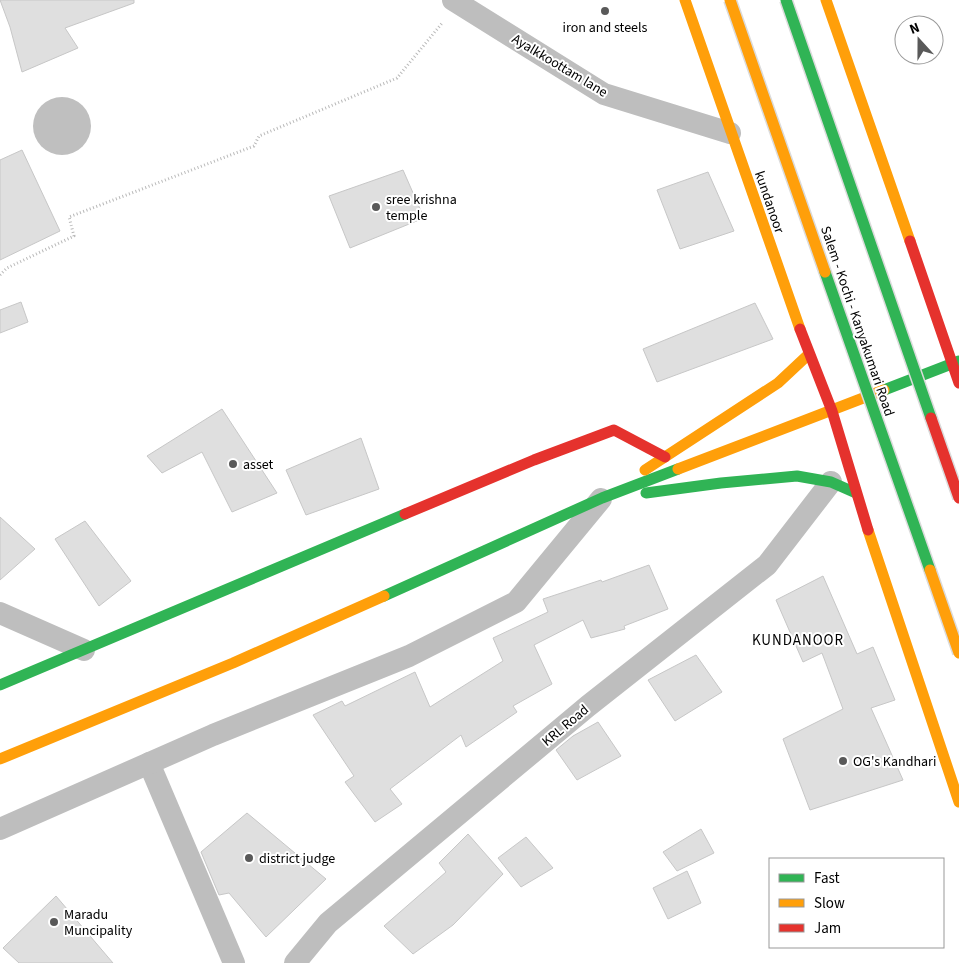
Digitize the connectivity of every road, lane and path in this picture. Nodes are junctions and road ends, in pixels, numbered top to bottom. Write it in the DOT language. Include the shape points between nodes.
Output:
graph roads {
  1 [pos="685,0"];
  2 [pos="730,0"];
  3 [pos="786,0"];
  4 [pos="826,0"];
  5 [pos="456,1"];
  6 [pos="730,133"];
  7 [pos="0,275"];
  8 [pos="809,354"];
  9 [pos="956,363"];
  10 [pos="959,382"];
  11 [pos="832,411"];
  12 [pos="665,457"];
  13 [pos="831,482"];
  14 [pos="856,494"];
  15 [pos="602,498"];
  16 [pos="959,498"];
  17 [pos="0,613"];
  18 [pos="84,650"];
  19 [pos="959,653"];
  20 [pos="0,685"];
  21 [pos="0,759"];
  22 [pos="149,763"];
  23 [pos="959,802"];
  24 [pos="0,829"];
  25 [pos="234,963"];
  26 [pos="294,963"];
  1 -- 6 [label="main road, kundanoor"];
  2 -- 19 [label="main road, Salem - Kochi - Kanyakumari Road, bridge"];
  3 -- 16 [label="main road, bridge"];
  4 -- 9 [label="main road"];
  5 -- 6 [label="street, Ayalkkoottam lane" via="604,94"];
  5 -- 7 [label="path" via="396,78 259,136 254,146 70,216 74,236 7,268"];
  6 -- 8 [label="main road, kundanoor"];
  8 -- 11 [label="main road, kundanoor"];
  8 -- 12 [label="main road" via="778,383"];
  9 -- 10 [label="main road"];
  9 -- 11 [label="main road"];
  11 -- 14 [label="main road, kundanoor"];
  11 -- 15 [label="main road"];
  12 -- 15 [label="main road"];
  12 -- 18 [label="main road" via="614,430 534,460"];
  13 -- 14 [label="main road"];
  13 -- 15 [label="main road" via="797,476"];
  13 -- 26 [label="street, KRL Road" via="767,565 588,706 328,923"];
  14 -- 23 [label="main road, kundanoor"];
  15 -- 21 [label="main road" via="234,662"];
  15 -- 22 [label="street" via="516,602 409,656"];
  17 -- 18 [label="street"];
  18 -- 20 [label="main road"];
  22 -- 24 [label="street"];
  22 -- 25 [label="street"];
}
